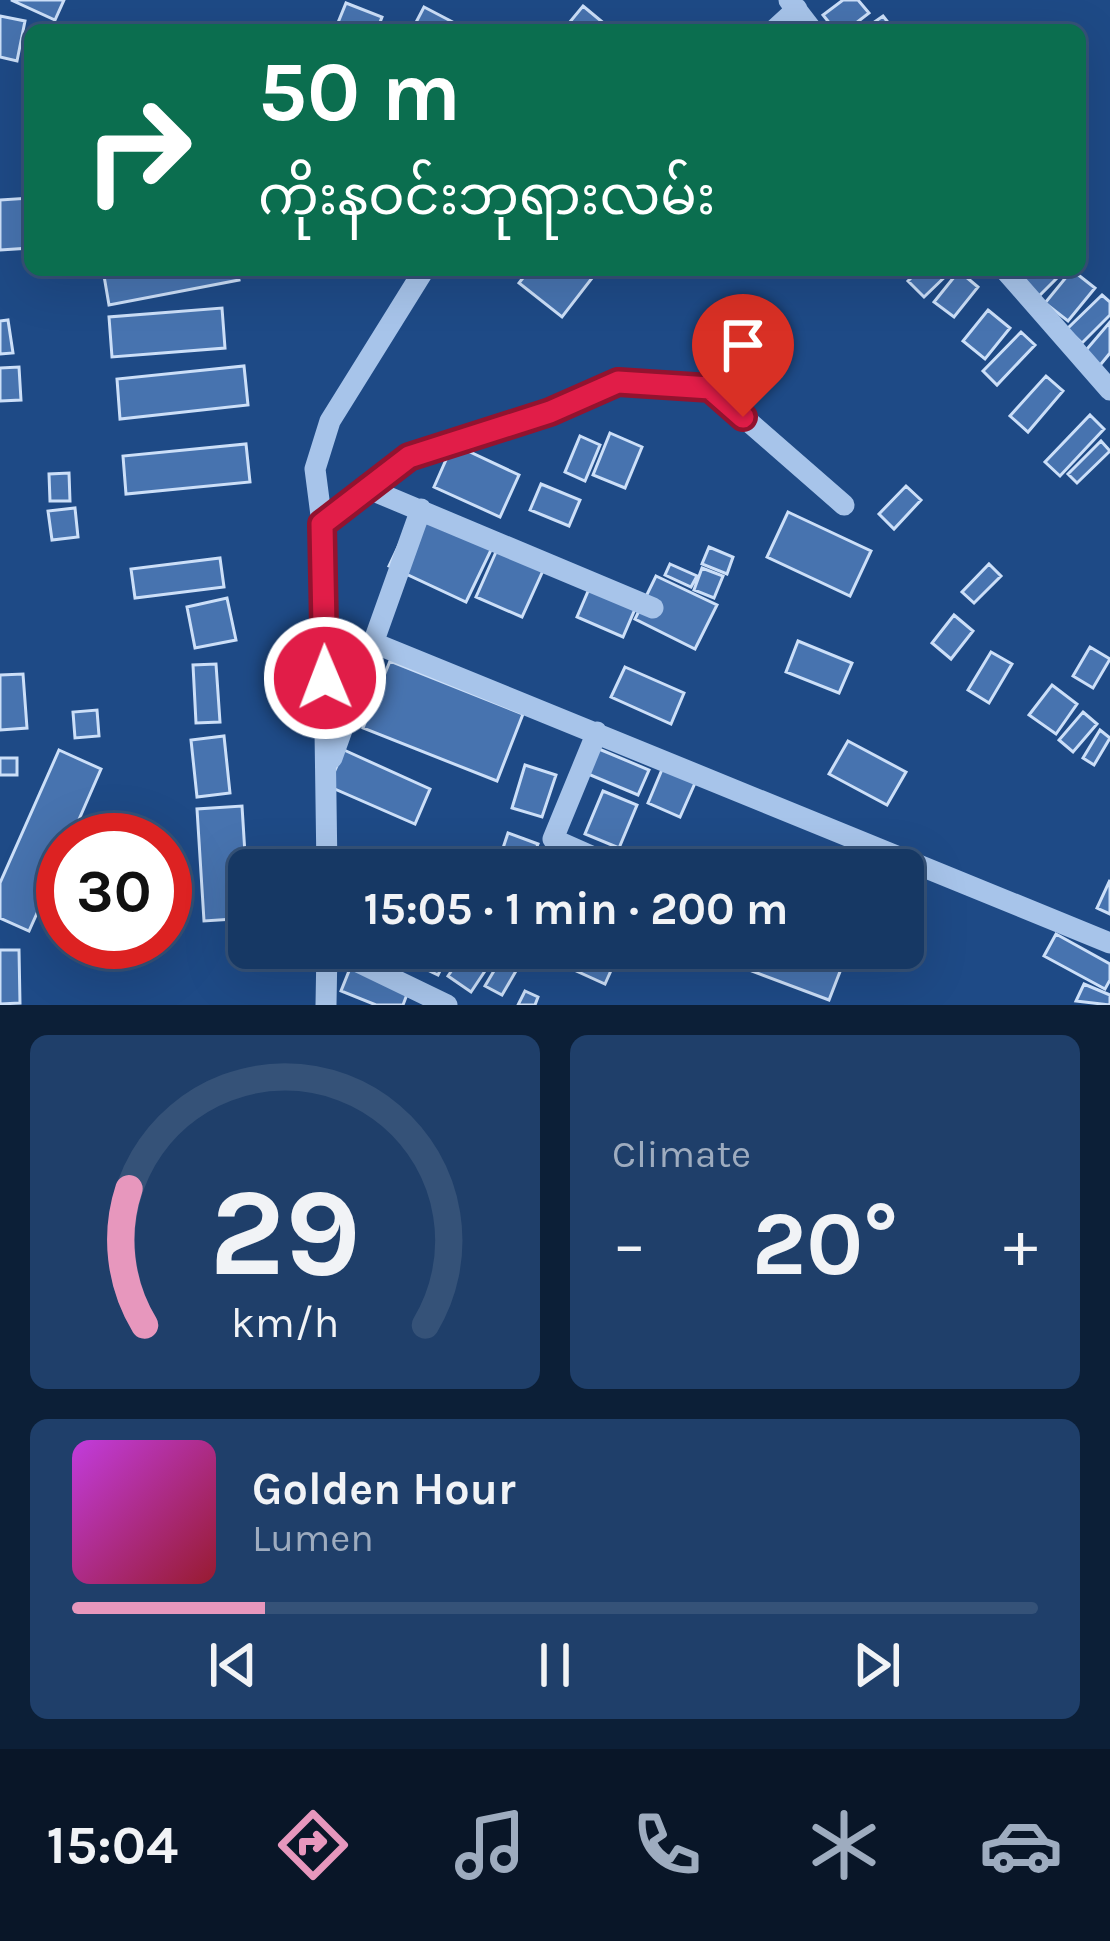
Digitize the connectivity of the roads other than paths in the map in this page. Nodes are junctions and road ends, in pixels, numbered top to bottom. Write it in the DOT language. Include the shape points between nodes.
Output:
graph roads {
  1 [pos="420,276"];
  2 [pos="1010,276"];
  3 [pos="1110,390"];
  4 [pos="369,489"];
  5 [pos="844,505"];
  6 [pos="421,509"];
  7 [pos="322,524"];
  8 [pos="653,608"];
  9 [pos="374,643"];
  10 [pos="597,733"];
  11 [pos="328,770"];
  12 [pos="327,849"];
  13 [pos="576,849"];
  14 [pos="1110,943"];
  15 [pos="327,969"];
  16 [pos="372,969"];
  17 [pos="326,1005"];
  18 [pos="447,1005"];
  1 -- 7 [label="street" via="330,421 315,469"];
  2 -- 3 [label="street"];
  4 -- 5 [label="street" via="409,457 618,382 710,388"];
  4 -- 6 [label="street"];
  4 -- 7 [label="street"];
  6 -- 8 [label="street"];
  6 -- 9 [label="street"];
  7 -- 11 [label="street"];
  9 -- 10 [label="street"];
  9 -- 11 [label="street"];
  10 -- 13 [label="street" via="553,839"];
  10 -- 14 [label="street"];
  11 -- 12 [label="street"];
  15 -- 17 [label="street"];
  16 -- 18 [label="street"];
}
